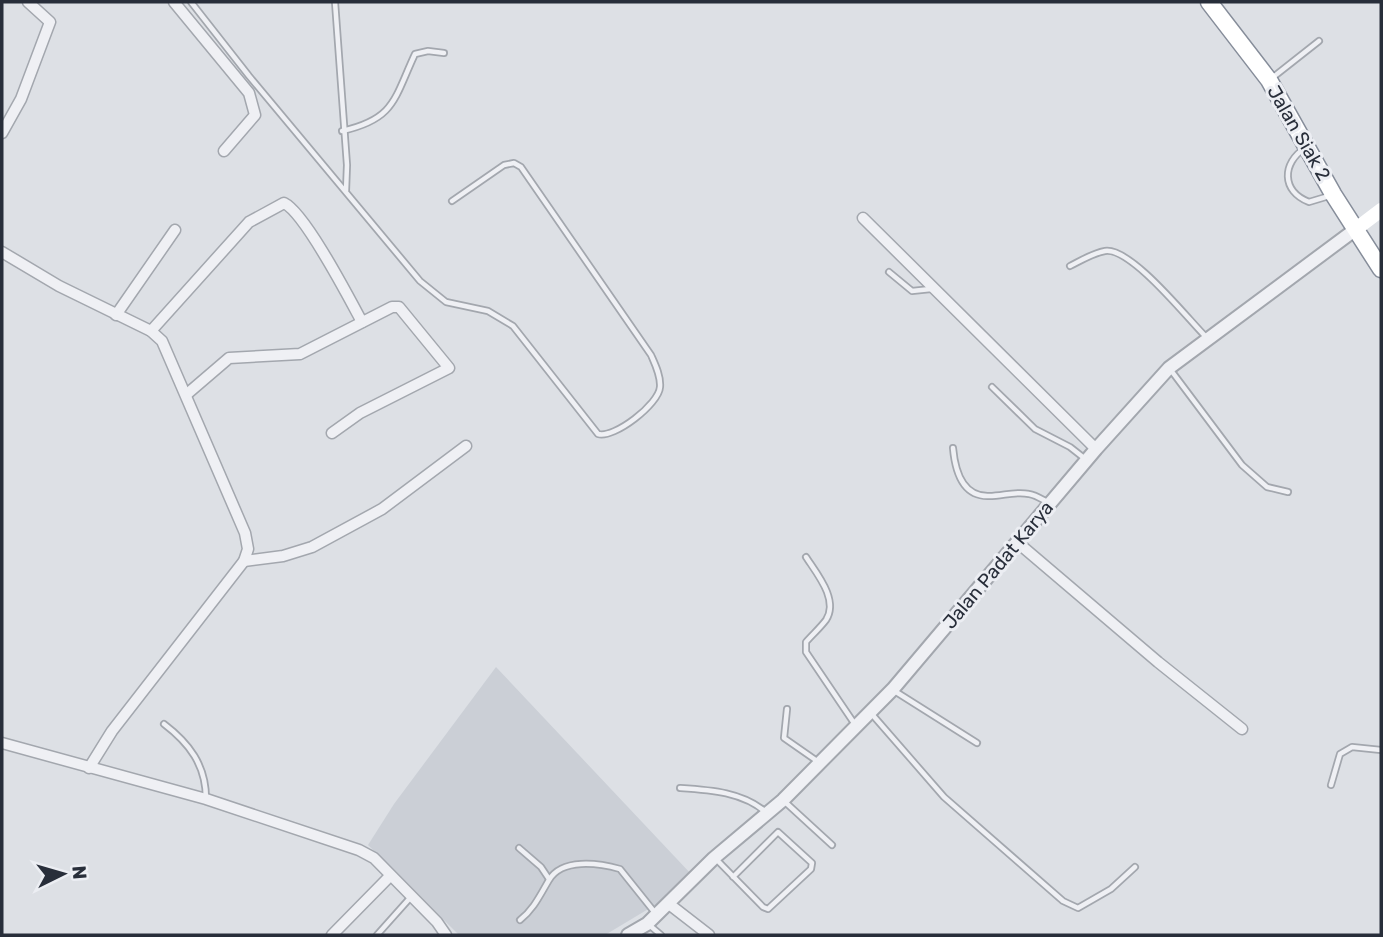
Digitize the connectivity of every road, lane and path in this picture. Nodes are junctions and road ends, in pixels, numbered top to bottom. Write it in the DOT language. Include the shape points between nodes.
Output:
graph roads {
  1 [pos="28,2"];
  2 [pos="174,2"];
  3 [pos="191,2"];
  4 [pos="335,2"];
  5 [pos="1209,2"];
  6 [pos="1319,41"];
  7 [pos="444,53"];
  8 [pos="1269,80"];
  9 [pos="342,131"];
  10 [pos="2,133"];
  11 [pos="1307,147"];
  12 [pos="224,151"];
  13 [pos="346,192"];
  14 [pos="1333,194"];
  15 [pos="452,201"];
  16 [pos="1381,210"];
  17 [pos="863,218"];
  18 [pos="1356,229"];
  19 [pos="175,230"];
  20 [pos="2,252"];
  21 [pos="1070,266"];
  22 [pos="1381,266"];
  23 [pos="889,272"];
  24 [pos="931,289"];
  25 [pos="116,315"];
  26 [pos="362,322"];
  27 [pos="151,331"];
  28 [pos="1209,340"];
  29 [pos="1169,368"];
  30 [pos="992,387"];
  31 [pos="187,394"];
  32 [pos="332,433"];
  33 [pos="467,446"];
  34 [pos="953,448"];
  35 [pos="1096,449"];
  36 [pos="1087,461"];
  37 [pos="1288,492"];
  38 [pos="1050,504"];
  39 [pos="1017,542"];
  40 [pos="806,557"];
  41 [pos="244,561"];
  42 [pos="892,690"];
  43 [pos="787,709"];
  44 [pos="870,711"];
  45 [pos="164,724"];
  46 [pos="856,727"];
  47 [pos="1242,729"];
  48 [pos="2,743"];
  49 [pos="977,743"];
  50 [pos="1381,750"];
  51 [pos="821,764"];
  52 [pos="89,768"];
  53 [pos="1331,785"];
  54 [pos="680,788"];
  55 [pos="206,799"];
  56 [pos="783,800"];
  57 [pos="767,813"];
  58 [pos="832,845"];
  59 [pos="519,848"];
  60 [pos="714,858"];
  61 [pos="1136,867"];
  62 [pos="390,876"];
  63 [pos="733,877"];
  64 [pos="549,879"];
  65 [pos="410,898"];
  66 [pos="668,904"];
  67 [pos="652,919"];
  68 [pos="520,920"];
  69 [pos="332,935"];
  70 [pos="377,935"];
  71 [pos="446,935"];
  72 [pos="628,935"];
  73 [pos="661,935"];
  74 [pos="709,935"];
  1 -- 10 [label="street" via="50,22 21,99"];
  2 -- 12 [label="street" via="254,104 255,115"];
  3 -- 13 [label="lane"];
  4 -- 9 [label="lane"];
  5 -- 8 [label="highway, Jalan Siak 2"];
  6 -- 8 [label="lane"];
  7 -- 9 [label="lane" via="415,54 383,115 368,125"];
  8 -- 11 [label="highway, Jalan Siak 2"];
  9 -- 13 [label="lane"];
  11 -- 14 [label="highway, Jalan Siak 2"];
  11 -- 14 [label="lane" via="1292,157 1287,167 1294,191 1309,202"];
  13 -- 15 [label="lane" via="420,281 446,302 488,311 513,326 598,434 616,433 656,399 660,387 651,355 521,167 503,165"];
  14 -- 18 [label="highway, Jalan Siak 2"];
  16 -- 18 [label="main road, Jalan Padat Karya"];
  17 -- 24 [label="street"];
  18 -- 22 [label="highway, Jalan Siak 2"];
  18 -- 28 [label="street, Jalan Padat Karya"];
  19 -- 25 [label="street"];
  20 -- 25 [label="street"];
  21 -- 28 [label="lane" via="1105,251 1119,253"];
  23 -- 24 [label="lane" via="912,291"];
  24 -- 35 [label="street"];
  25 -- 27 [label="street"];
  26 -- 27 [label="street" via="327,258 284,204 249,222"];
  26 -- 31 [label="street" via="300,354 229,358"];
  26 -- 32 [label="street" via="399,307 449,368 360,413"];
  27 -- 31 [label="street" via="162,341"];
  28 -- 29 [label="street, Jalan Padat Karya"];
  29 -- 35 [label="street, Jalan Padat Karya"];
  29 -- 37 [label="lane" via="1242,466 1267,487"];
  30 -- 36 [label="lane" via="1035,429"];
  31 -- 41 [label="street" via="245,533 248,549"];
  33 -- 41 [label="street" via="382,509 312,547"];
  34 -- 38 [label="lane" via="954,467 971,491 991,497 1031,494"];
  35 -- 36 [label="street, Jalan Padat Karya"];
  36 -- 38 [label="street, Jalan Padat Karya"];
  38 -- 39 [label="street, Jalan Padat Karya"];
  39 -- 42 [label="street, Jalan Padat Karya"];
  39 -- 47 [label="street"];
  40 -- 46 [label="lane" via="830,604 827,619 806,642 806,652"];
  41 -- 52 [label="street" via="112,731"];
  42 -- 44 [label="street, Jalan Padat Karya"];
  42 -- 49 [label="lane"];
  43 -- 51 [label="lane" via="784,738"];
  44 -- 46 [label="street, Jalan Padat Karya"];
  44 -- 61 [label="lane" via="944,797 1063,901 1078,908 1087,904"];
  45 -- 55 [label="lane" via="195,752 206,783"];
  46 -- 51 [label="street, Jalan Padat Karya"];
  48 -- 52 [label="street"];
  50 -- 53 [label="lane" via="1352,747 1340,754"];
  51 -- 56 [label="street, Jalan Padat Karya"];
  52 -- 55 [label="street"];
  54 -- 57 [label="lane" via="734,795 754,801"];
  55 -- 62 [label="street" via="359,850 374,858"];
  56 -- 57 [label="street, Jalan Padat Karya"];
  56 -- 58 [label="lane"];
  57 -- 60 [label="street, Jalan Padat Karya"];
  59 -- 64 [label="lane"];
  60 -- 63 [label="lane"];
  60 -- 66 [label="street, Jalan Padat Karya"];
  62 -- 65 [label="street"];
  62 -- 69 [label="street"];
  63 -- 63 [label="lane" via="768,909 812,863 778,832"];
  64 -- 67 [label="lane" via="566,866 620,869"];
  64 -- 68 [label="lane"];
  65 -- 70 [label="lane"];
  65 -- 71 [label="street"];
  66 -- 67 [label="street, Jalan Padat Karya"];
  66 -- 74 [label="street"];
  67 -- 72 [label="street, Jalan Padat Karya"];
  67 -- 73 [label="lane"];
}
